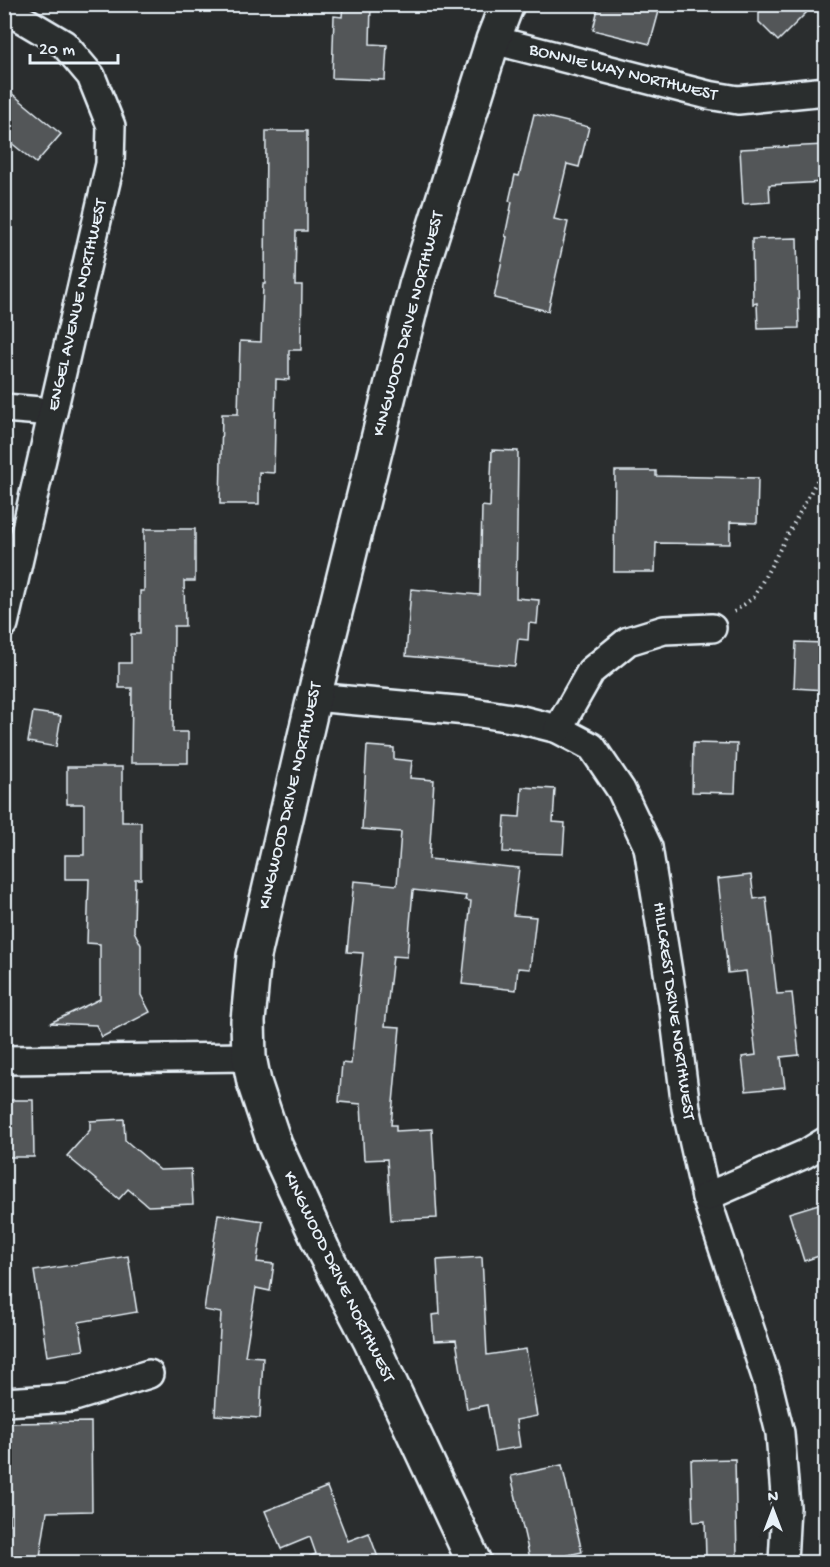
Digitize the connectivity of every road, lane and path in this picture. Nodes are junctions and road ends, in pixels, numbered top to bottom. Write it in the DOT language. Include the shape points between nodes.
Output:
graph roads {
  1 [pos="507,4"];
  2 [pos="16,14"];
  3 [pos="493,40"];
  4 [pos="825,91"];
  5 [pos="4,408"];
  6 [pos="53,412"];
  7 [pos="825,464"];
  8 [pos="4,624"];
  9 [pos="712,628"];
  10 [pos="314,697"];
  11 [pos="558,729"];
  12 [pos="249,1057"];
  13 [pos="4,1060"];
  14 [pos="825,1140"];
  15 [pos="706,1197"];
  16 [pos="149,1374"];
  17 [pos="4,1402"];
  18 [pos="474,1563"];
  19 [pos="783,1563"];
  1 -- 3 [label="street, KINGWOOD DRIVE NORTHWEST"];
  2 -- 6 [label="street, ENGEL AVENUE NORTHWEST" via="64,44 91,76 111,126 110,164"];
  3 -- 4 [label="street, BONNIE WAY NORTHWEST" via="738,100"];
  3 -- 10 [label="street, KINGWOOD DRIVE NORTHWEST" via="416,286"];
  5 -- 6 [label="street"];
  6 -- 8 [label="street, ENGEL AVENUE NORTHWEST"];
  7 -- 9 [label="path" via="753,597"];
  9 -- 11 [label="street" via="664,630 628,641 591,671"];
  10 -- 11 [label="street, HILLCREST DRIVE NORTHWEST" via="467,711"];
  10 -- 12 [label="street, KINGWOOD DRIVE NORTHWEST" via="254,956"];
  11 -- 15 [label="street, HILLCREST DRIVE NORTHWEST" via="592,747 621,790 648,847 686,1108"];
  12 -- 13 [label="street"];
  12 -- 18 [label="street, KINGWOOD DRIVE NORTHWEST" via="274,1145"];
  14 -- 15 [label="street" via="805,1154"];
  15 -- 19 [label="street, HILLCREST DRIVE NORTHWEST" via="780,1433 786,1507"];
  16 -- 17 [label="street" via="71,1398"];
}
